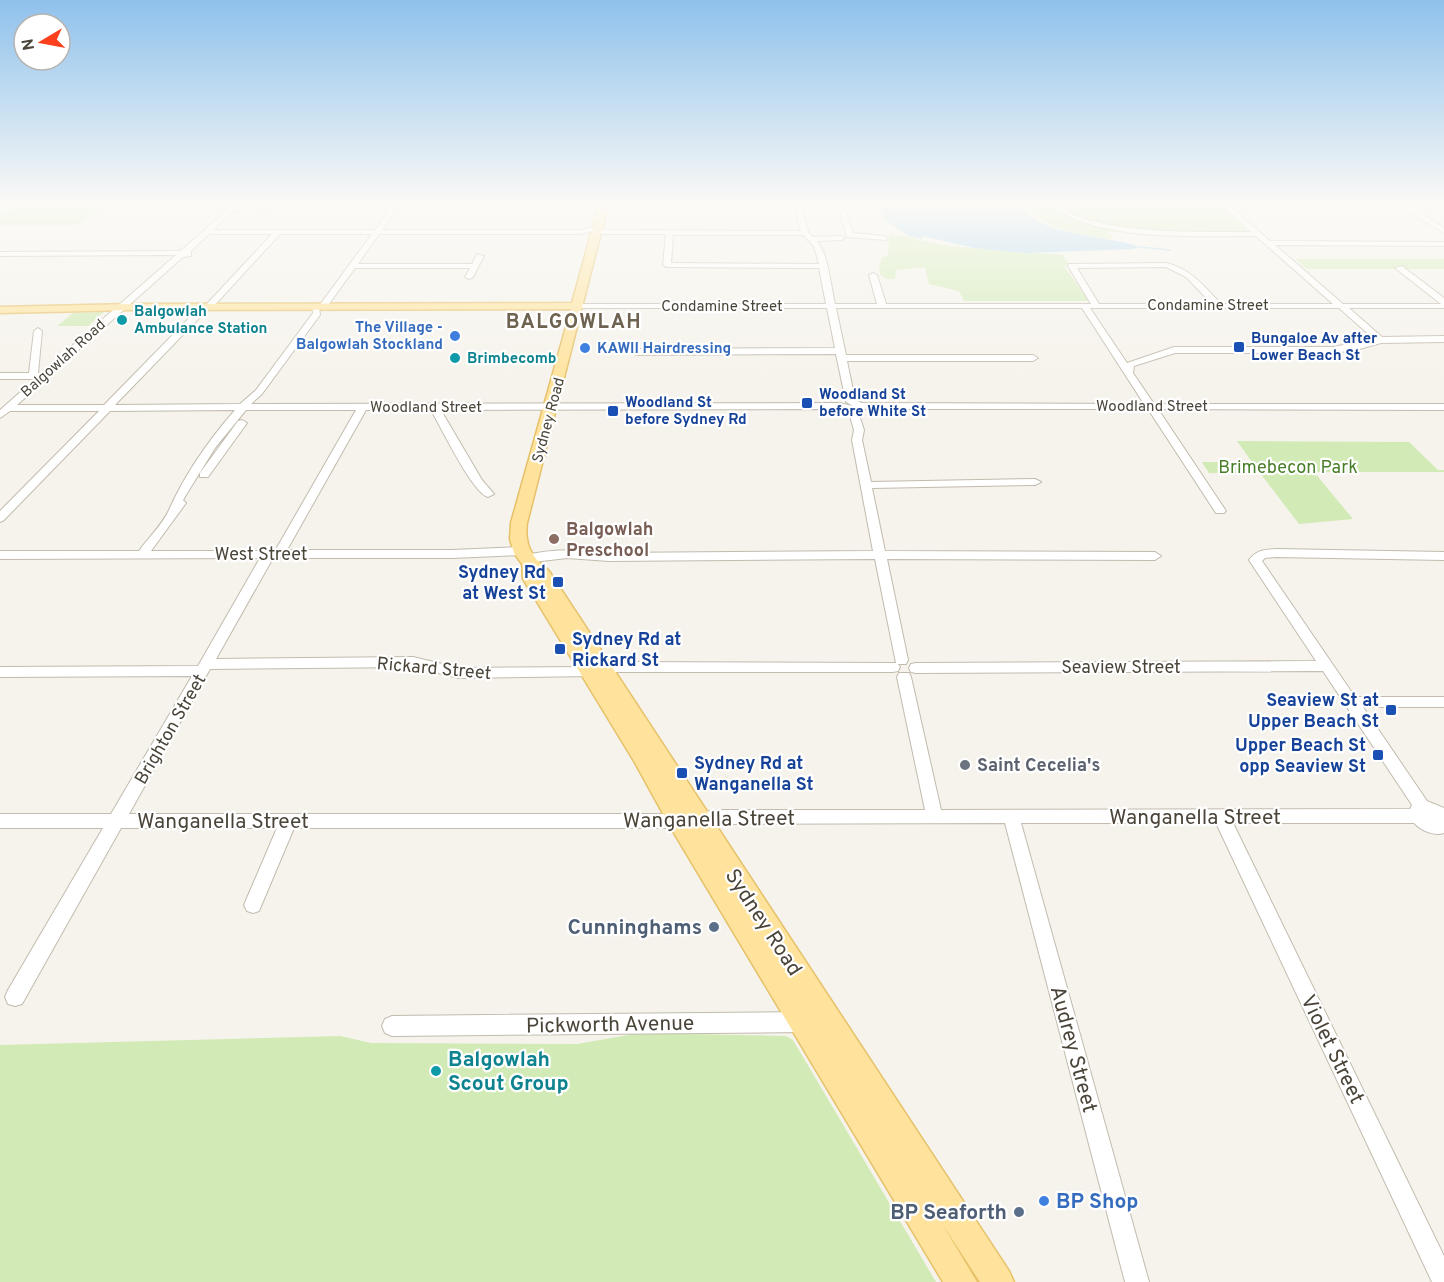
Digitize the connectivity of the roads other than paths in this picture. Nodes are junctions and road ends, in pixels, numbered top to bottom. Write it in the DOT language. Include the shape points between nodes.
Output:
graph roads {
  1 [pos="169,265"];
  2 [pos="246,265"];
  3 [pos="589,265"];
  4 [pos="667,265"];
  5 [pos="1292,265"];
  6 [pos="352,266"];
  7 [pos="475,266"];
  8 [pos="823,266"];
  9 [pos="1399,268"];
  10 [pos="873,274"];
  11 [pos="469,277"];
  12 [pos="1444,304"];
  13 [pos="1084,305"];
  14 [pos="1096,305"];
  15 [pos="1218,305"];
  16 [pos="578,306"];
  17 [pos="830,306"];
  18 [pos="882,306"];
  19 [pos="1338,306"];
  20 [pos="122,307"];
  21 [pos="0,309"];
  22 [pos="203,309"];
  23 [pos="318,309"];
  24 [pos="38,331"];
  25 [pos="1444,339"];
  26 [pos="1380,340"];
  27 [pos="636,352"];
  28 [pos="841,354"];
  29 [pos="1033,358"];
  30 [pos="1129,372"];
  31 [pos="0,376"];
  32 [pos="38,376"];
  33 [pos="852,406"];
  34 [pos="1152,406"];
  35 [pos="248,407"];
  36 [pos="363,407"];
  37 [pos="439,407"];
  38 [pos="552,407"];
  39 [pos="1444,407"];
  40 [pos="9,408"];
  41 [pos="108,408"];
  42 [pos="0,415"];
  43 [pos="1035,482"];
  44 [pos="866,485"];
  45 [pos="488,495"];
  46 [pos="1220,511"];
  47 [pos="0,518"];
  48 [pos="274,554"];
  49 [pos="0,555"];
  50 [pos="142,555"];
  51 [pos="880,555"];
  52 [pos="1155,556"];
  53 [pos="1444,556"];
  54 [pos="525,558"];
  55 [pos="1325,666"];
  56 [pos="205,667"];
  57 [pos="904,668"];
  58 [pos="595,670"];
  59 [pos="0,672"];
  60 [pos="1350,702"];
  61 [pos="1444,702"];
  62 [pos="1420,811"];
  63 [pos="935,817"];
  64 [pos="1011,817"];
  65 [pos="1222,818"];
  66 [pos="289,820"];
  67 [pos="0,821"];
  68 [pos="689,821"];
  69 [pos="117,822"];
  70 [pos="1443,824"];
  71 [pos="253,905"];
  72 [pos="15,997"];
  73 [pos="816,1021"];
  74 [pos="392,1026"];
  75 [pos="1444,1281"];
  76 [pos="961,1282"];
  77 [pos="998,1282"];
  78 [pos="1137,1282"];
  1 -- 20 [label="street, Balgowlah Road"];
  2 -- 22 [label="street"];
  3 -- 16 [label="main road, Sydney Road"];
  4 -- 8 [label="street"];
  5 -- 19 [label="street"];
  6 -- 7 [label="street"];
  6 -- 23 [label="street"];
  7 -- 11 [label="street"];
  8 -- 17 [label="street"];
  9 -- 12 [label="street"];
  10 -- 18 [label="street"];
  12 -- 19 [label="street, Condamine Street"];
  13 -- 14 [label="street, Condamine Street"];
  13 -- 18 [label="street, Condamine Street"];
  13 -- 30 [label="street"];
  14 -- 15 [label="street, Condamine Street"];
  14 -- 15 [label="street" via="1071,268 1075,265 1178,267"];
  15 -- 19 [label="street, Condamine Street"];
  16 -- 17 [label="street, Condamine Street"];
  16 -- 23 [label="main road, Condamine Street"];
  16 -- 38 [label="main road, Sydney Road"];
  17 -- 18 [label="street, Condamine Street"];
  17 -- 28 [label="street"];
  19 -- 26 [label="street"];
  20 -- 21 [label="main road, Condamine Street"];
  20 -- 22 [label="main road, Condamine Street"];
  20 -- 32 [label="street, Balgowlah Road"];
  22 -- 23 [label="main road, Condamine Street"];
  22 -- 41 [label="street"];
  23 -- 35 [label="street"];
  24 -- 32 [label="street"];
  25 -- 26 [label="street"];
  26 -- 30 [label="street" via="1333,350 1174,350 1134,362 1129,365"];
  27 -- 28 [label="street"];
  28 -- 29 [label="street"];
  28 -- 33 [label="street"];
  30 -- 34 [label="street"];
  31 -- 32 [label="street"];
  32 -- 40 [label="street, Balgowlah Road"];
  33 -- 34 [label="street, Woodland Street"];
  33 -- 38 [label="street, Woodland Street"];
  33 -- 44 [label="street"];
  34 -- 39 [label="street, Woodland Street"];
  34 -- 46 [label="street"];
  35 -- 36 [label="street, Woodland Street"];
  35 -- 41 [label="street, Woodland Street"];
  35 -- 50 [label="street" via="188,496 175,507"];
  36 -- 37 [label="street, Woodland Street"];
  36 -- 48 [label="street, Brighton Street"];
  37 -- 38 [label="street, Woodland Street"];
  37 -- 45 [label="street" via="437,412"];
  38 -- 54 [label="main road, Sydney Road" via="518,529"];
  40 -- 41 [label="street, Woodland Street"];
  40 -- 42 [label="street, Balgowlah Road"];
  41 -- 47 [label="street"];
  43 -- 44 [label="street"];
  44 -- 51 [label="street"];
  48 -- 50 [label="street, West Street"];
  48 -- 54 [label="street, West Street"];
  48 -- 56 [label="street, Brighton Street"];
  49 -- 50 [label="street, West Street"];
  51 -- 52 [label="street, West Street"];
  51 -- 54 [label="street, West Street" via="552,554"];
  51 -- 57 [label="street"];
  53 -- 55 [label="street" via="1276,553 1262,554 1255,560"];
  54 -- 58 [label="main road, Sydney Road" via="531,579"];
  55 -- 57 [label="street, Seaview Street"];
  55 -- 60 [label="street"];
  56 -- 58 [label="street, Rickard Street" via="413,662 459,673"];
  56 -- 59 [label="street, Rickard Street"];
  56 -- 69 [label="street, Brighton Street"];
  57 -- 58 [label="street, Seaview Street"];
  57 -- 63 [label="street"];
  58 -- 68 [label="main road, Sydney Road"];
  60 -- 61 [label="street"];
  60 -- 62 [label="street"];
  62 -- 65 [label="street, Wanganella Street"];
  62 -- 70 [label="street" via="1428,825"];
  63 -- 64 [label="street, Wanganella Street"];
  63 -- 68 [label="street, Wanganella Street" via="724,817"];
  64 -- 65 [label="street, Wanganella Street"];
  64 -- 78 [label="street, Audrey Street"];
  65 -- 75 [label="street, Violet Street"];
  66 -- 68 [label="street, Wanganella Street"];
  66 -- 69 [label="street, Wanganella Street"];
  66 -- 71 [label="street"];
  67 -- 69 [label="street, Wanganella Street"];
  68 -- 73 [label="main road, Sydney Road"];
  69 -- 72 [label="street, Brighton Street"];
  73 -- 74 [label="street, Pickworth Avenue"];
  73 -- 76 [label="main road, Sydney Road"];
  73 -- 77 [label="main road, Sydney Road"];
}
